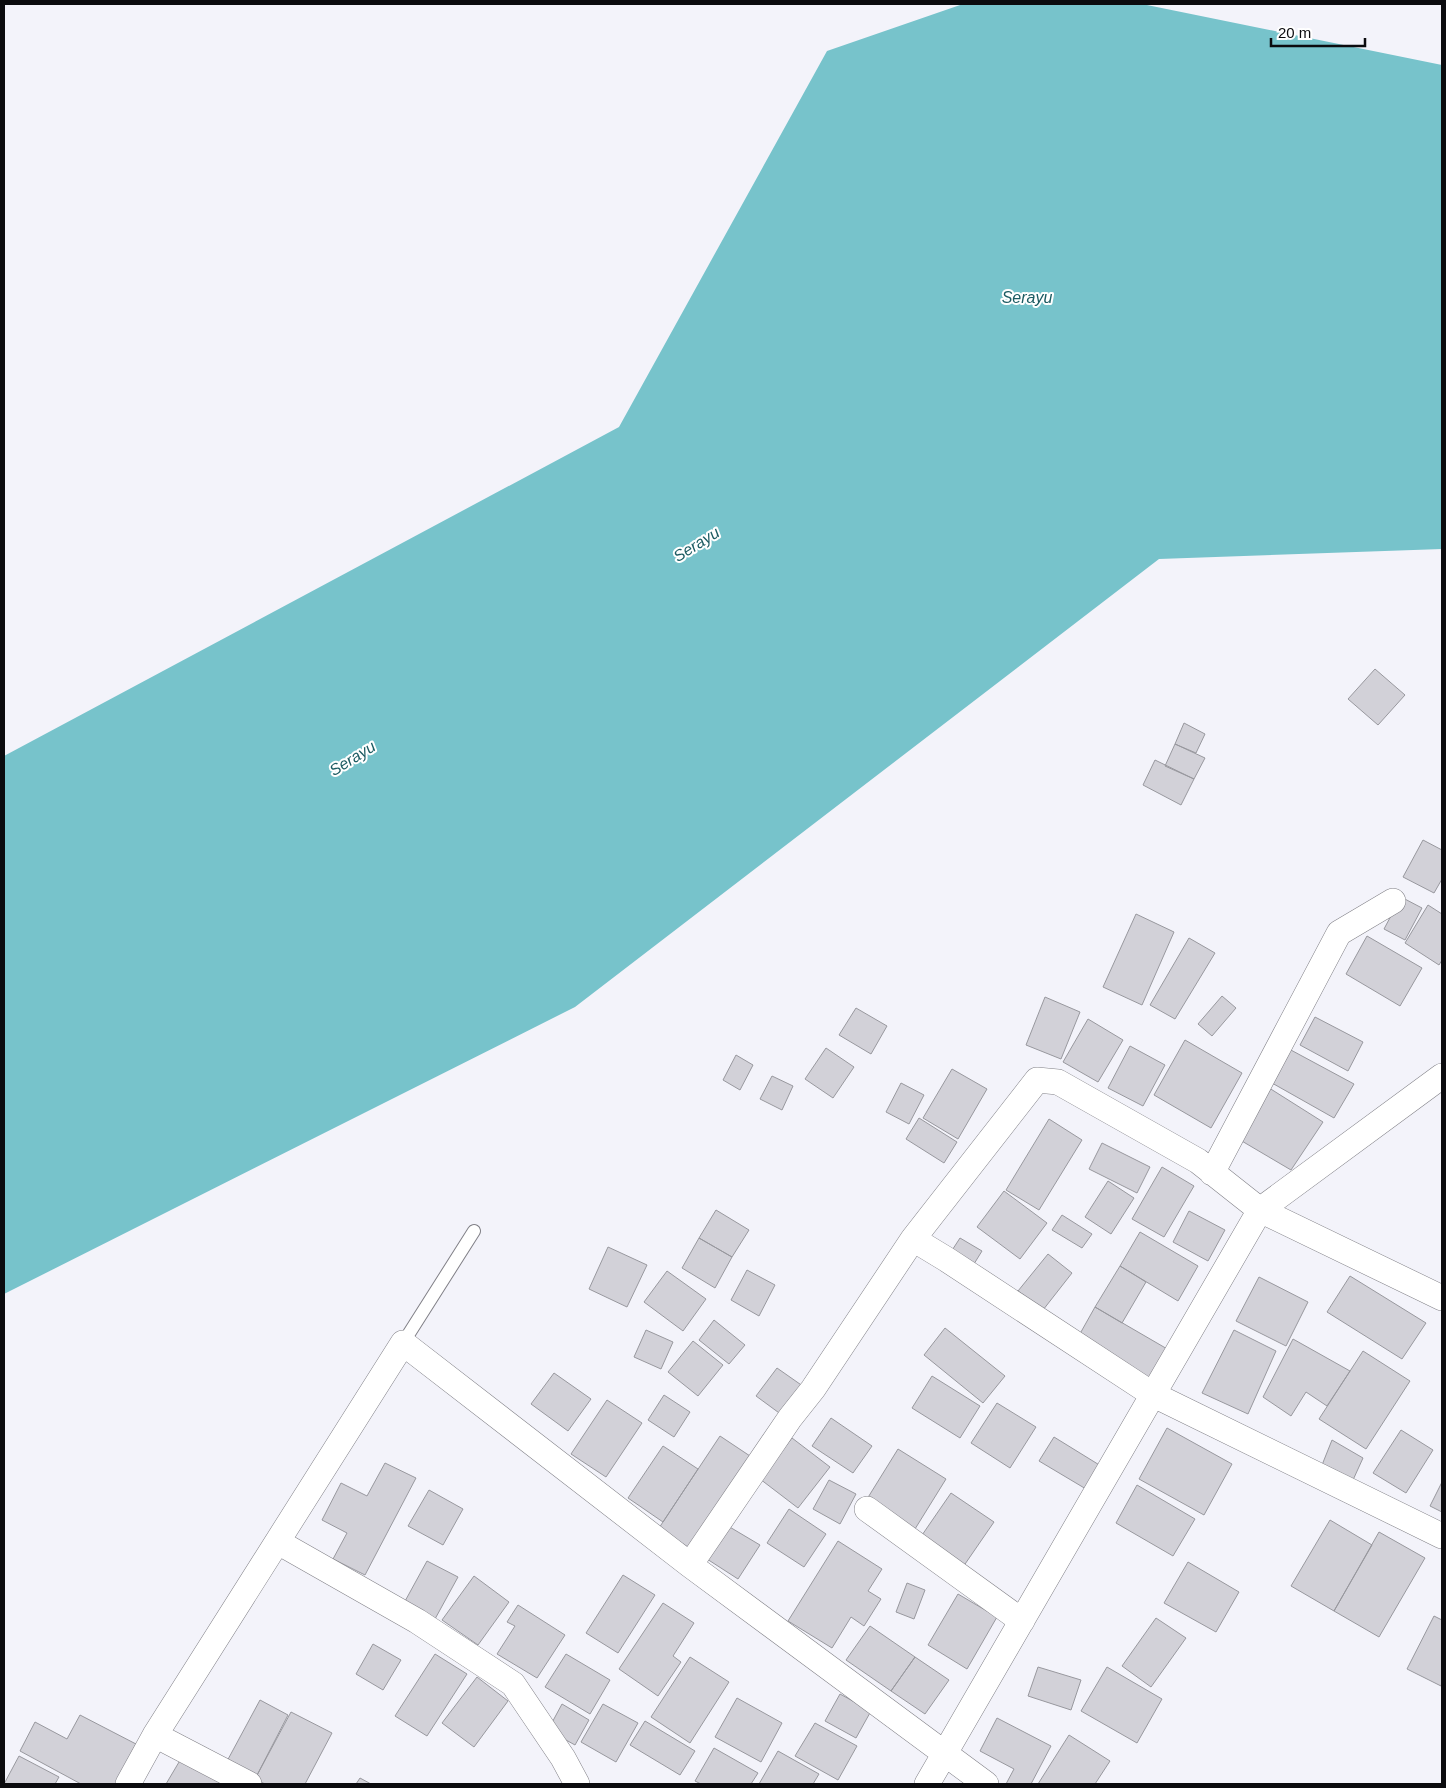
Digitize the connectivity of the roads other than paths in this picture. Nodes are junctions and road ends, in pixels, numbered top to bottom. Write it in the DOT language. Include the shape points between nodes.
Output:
graph roads {
  1 [pos="1393,901"];
  2 [pos="1442,1076"];
  3 [pos="1212,1172"];
  4 [pos="1260,1210"];
  5 [pos="474,1231"];
  6 [pos="913,1239"];
  7 [pos="1442,1298"];
  8 [pos="403,1343"];
  9 [pos="1152,1394"];
  10 [pos="867,1509"];
  11 [pos="1442,1536"];
  12 [pos="278,1542"];
  13 [pos="690,1564"];
  14 [pos="1022,1621"];
  15 [pos="155,1735"];
  16 [pos="944,1754"];
  17 [pos="128,1784"];
  18 [pos="249,1784"];
  19 [pos="577,1784"];
  20 [pos="927,1784"];
  21 [pos="986,1784"];
  1 -- 3 [label="street" via="1339,933"];
  2 -- 4 [label="street"];
  3 -- 4 [label="street"];
  3 -- 6 [label="street" via="1058,1082 1037,1080"];
  4 -- 7 [label="street"];
  4 -- 9 [label="street"];
  5 -- 8 [label="lane"];
  6 -- 9 [label="street"];
  6 -- 13 [label="street"];
  8 -- 12 [label="street"];
  8 -- 13 [label="street"];
  9 -- 11 [label="street"];
  9 -- 14 [label="street"];
  10 -- 14 [label="street"];
  12 -- 15 [label="street"];
  12 -- 19 [label="street" via="417,1621 512,1684"];
  13 -- 16 [label="street"];
  14 -- 16 [label="street"];
  15 -- 17 [label="street"];
  15 -- 18 [label="street"];
  16 -- 20 [label="street"];
  16 -- 21 [label="street"];
}
